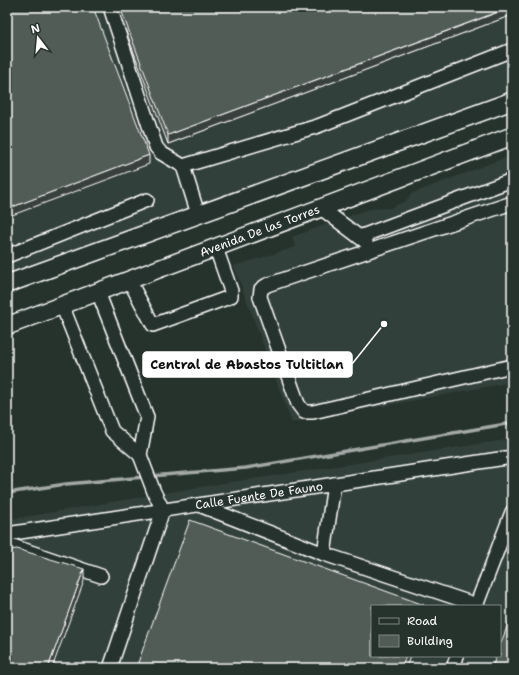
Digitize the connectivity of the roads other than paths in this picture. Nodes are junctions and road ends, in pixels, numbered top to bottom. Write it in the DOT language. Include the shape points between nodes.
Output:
graph roads {
  1 [pos="110,7"];
  2 [pos="512,50"];
  3 [pos="512,101"];
  4 [pos="512,136"];
  5 [pos="183,166"];
  6 [pos="512,180"];
  7 [pos="147,200"];
  8 [pos="512,203"];
  9 [pos="321,208"];
  10 [pos="198,214"];
  11 [pos="359,237"];
  12 [pos="216,248"];
  13 [pos="374,249"];
  14 [pos="7,256"];
  15 [pos="129,280"];
  16 [pos="7,284"];
  17 [pos="98,292"];
  18 [pos="62,305"];
  19 [pos="7,326"];
  20 [pos="512,366"];
  21 [pos="512,458"];
  22 [pos="141,459"];
  23 [pos="334,484"];
  24 [pos="197,505"];
  25 [pos="163,510"];
  26 [pos="512,512"];
  27 [pos="7,534"];
  28 [pos="7,544"];
  29 [pos="324,554"];
  30 [pos="101,576"];
  31 [pos="476,605"];
  32 [pos="457,657"];
  33 [pos="110,668"];
  34 [pos="453,668"];
  1 -- 5 [label="lane" via="156,147 161,153"];
  2 -- 5 [label="lane" via="318,126"];
  3 -- 10 [label="main road"];
  4 -- 9 [label="main road, Avenida De las Torres"];
  5 -- 10 [label="lane"];
  6 -- 11 [label="lane"];
  7 -- 14 [label="lane"];
  8 -- 13 [label="lane"];
  9 -- 11 [label="lane"];
  9 -- 12 [label="main road, Avenida De las Torres"];
  10 -- 16 [label="main road"];
  11 -- 13 [label="lane"];
  12 -- 15 [label="main road, Avenida De las Torres"];
  12 -- 15 [label="lane" via="231,291 228,298 153,325"];
  13 -- 20 [label="lane" via="261,289 260,297 298,404 304,412"];
  15 -- 17 [label="main road, Avenida De las Torres"];
  17 -- 18 [label="main road, Avenida De las Torres"];
  17 -- 22 [label="lane" via="147,417"];
  18 -- 19 [label="main road, Avenida De las Torres"];
  18 -- 22 [label="lane" via="112,431"];
  21 -- 23 [label="lane, Calle Fuente De Fauno"];
  22 -- 25 [label="lane"];
  23 -- 24 [label="lane, Calle Fuente De Fauno"];
  23 -- 29 [label="lane"];
  24 -- 25 [label="lane, Calle Fuente De Fauno"];
  24 -- 29 [label="lane"];
  25 -- 27 [label="lane, Calle Fuente De Fauno"];
  25 -- 33 [label="lane"];
  26 -- 31 [label="lane"];
  28 -- 30 [label="lane"];
  29 -- 31 [label="lane"];
  32 -- 34 [label="lane"];
}
